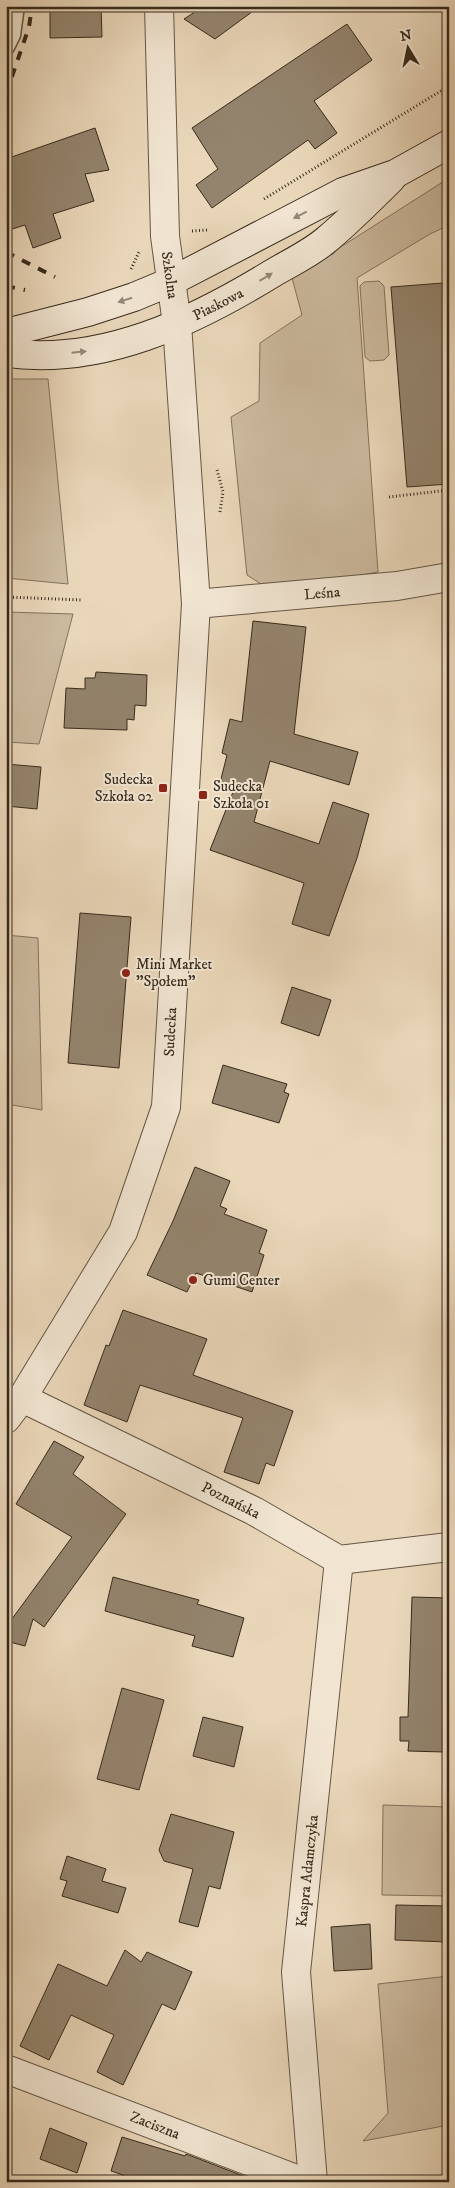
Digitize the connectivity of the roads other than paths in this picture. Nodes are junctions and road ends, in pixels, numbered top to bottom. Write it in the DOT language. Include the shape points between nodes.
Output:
graph roads {
  1 [pos="16,6"];
  2 [pos="159,6"];
  3 [pos="6,47"];
  4 [pos="449,144"];
  5 [pos="395,174"];
  6 [pos="170,282"];
  7 [pos="177,324"];
  8 [pos="6,334"];
  9 [pos="6,353"];
  10 [pos="449,577"];
  11 [pos="196,604"];
  12 [pos="14,1409"];
  13 [pos="449,1548"];
  14 [pos="340,1560"];
  15 [pos="6,2069"];
  16 [pos="304,2182"];
  17 [pos="312,2182"];
  1 -- 3 [label="lane" via="12,35"];
  2 -- 6 [label="street, Szkolna" via="165,236"];
  4 -- 5 [label="street, Piaskowa"];
  5 -- 6 [label="street, Piaskowa, one-way" via="343,192"];
  7 -- 5 [label="street, Piaskowa, one-way" via="237,295 323,243"];
  6 -- 7 [label="street, Szkolna"];
  6 -- 8 [label="street, Piaskowa, one-way" via="134,298"];
  9 -- 7 [label="street, Piaskowa, one-way" via="31,356 96,350 133,341"];
  7 -- 11 [label="street, Szkolna"];
  10 -- 11 [label="street, Leśna" via="397,586"];
  11 -- 12 [label="street, Sudecka" via="166,1107 123,1232"];
  12 -- 14 [label="street, Poznańska" via="254,1511"];
  13 -- 14 [label="street"];
  14 -- 17 [label="street, Kaspra Adamczyka" via="296,1972"];
  15 -- 16 [label="street, Zaciszna"];
}
